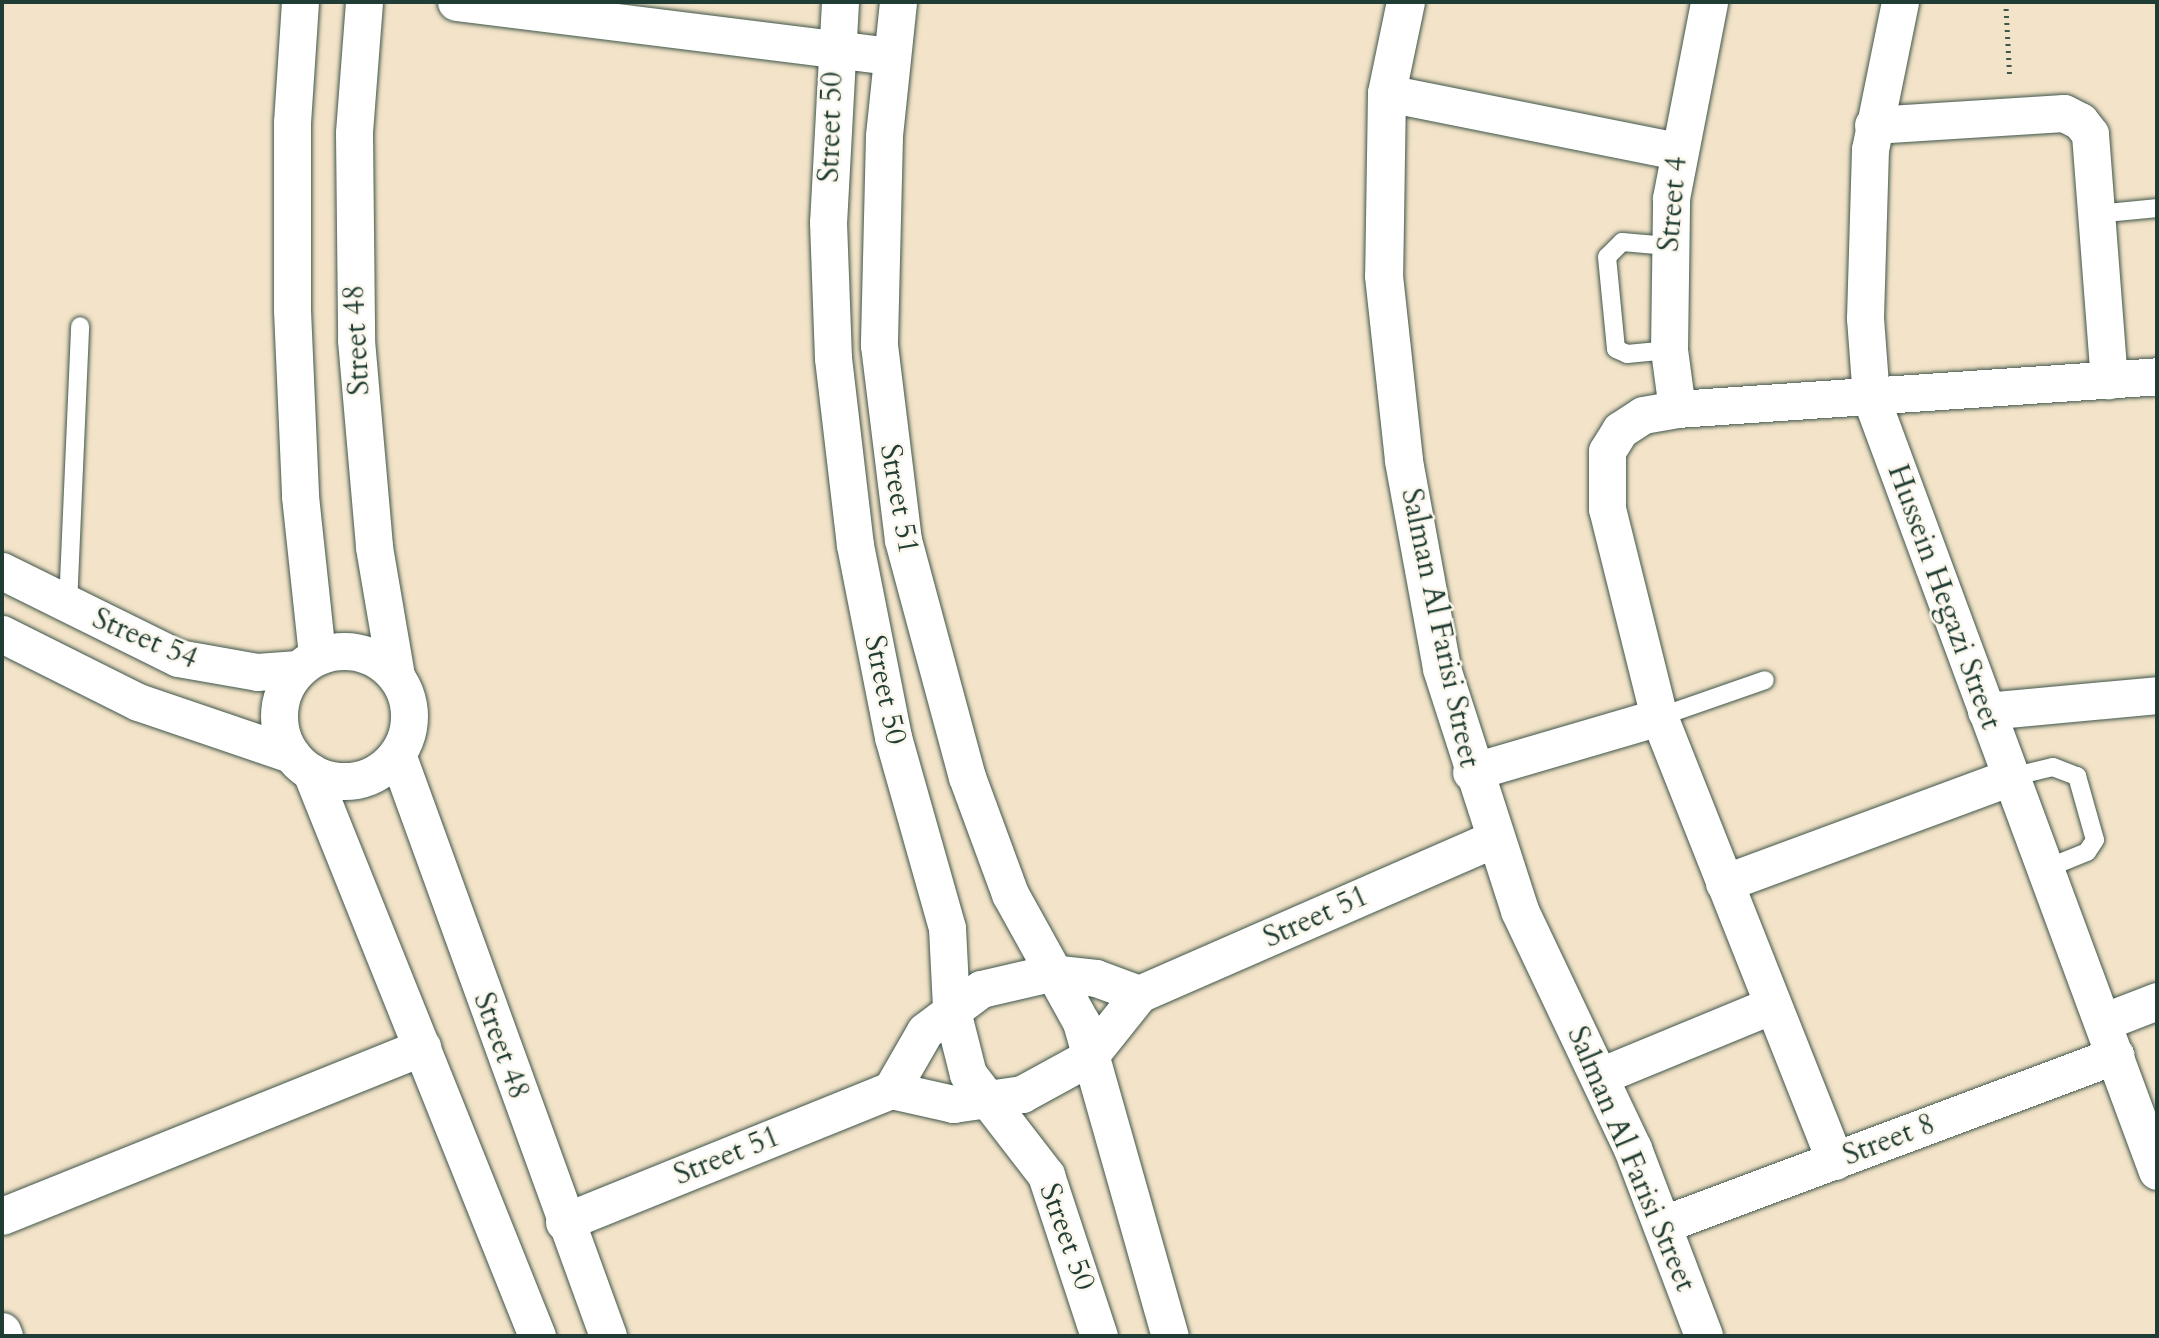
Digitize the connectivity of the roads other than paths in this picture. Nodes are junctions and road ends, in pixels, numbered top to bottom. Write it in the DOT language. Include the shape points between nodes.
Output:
graph roads {
  1 [pos="300,2"];
  2 [pos="364,2"];
  3 [pos="456,2"];
  4 [pos="840,2"];
  5 [pos="898,2"];
  6 [pos="1406,2"];
  7 [pos="1709,2"];
  8 [pos="1900,2"];
  9 [pos="834,50"];
  10 [pos="889,56"];
  11 [pos="1387,93"];
  12 [pos="1873,125"];
  13 [pos="1677,151"];
  14 [pos="2157,208"];
  15 [pos="2096,214"];
  16 [pos="1668,246"];
  17 [pos="80,326"];
  18 [pos="1669,350"];
  19 [pos="2157,376"];
  20 [pos="2109,380"];
  21 [pos="1871,398"];
  22 [pos="1677,409"];
  23 [pos="2,571"];
  24 [pos="68,605"];
  25 [pos="2,634"];
  26 [pos="307,663"];
  27 [pos="396,676"];
  28 [pos="1765,680"];
  29 [pos="2157,695"];
  30 [pos="1986,712"];
  31 [pos="1659,717"];
  32 [pos="397,754"];
  33 [pos="301,763"];
  34 [pos="1471,772"];
  35 [pos="2011,777"];
  36 [pos="1493,839"];
  37 [pos="2045,869"];
  38 [pos="1724,883"];
  39 [pos="1050,973"];
  40 [pos="1139,994"];
  41 [pos="2157,1001"];
  42 [pos="1772,1005"];
  43 [pos="951,1007"];
  44 [pos="2109,1038"];
  45 [pos="422,1047"];
  46 [pos="1088,1058"];
  47 [pos="1600,1076"];
  48 [pos="891,1090"];
  49 [pos="985,1103"];
  50 [pos="1835,1161"];
  51 [pos="2157,1171"];
  52 [pos="2,1216"];
  53 [pos="564,1222"];
  54 [pos="1664,1224"];
  55 [pos="2,1331"];
  56 [pos="4,1336"];
  57 [pos="537,1336"];
  58 [pos="608,1336"];
  59 [pos="1100,1336"];
  60 [pos="1170,1336"];
  61 [pos="1704,1336"];
  1 -- 26 [label="street" via="292,122 293,363"];
  2 -- 27 [label="street, Street 48" via="354,147 356,340 374,547"];
  3 -- 9 [label="street"];
  4 -- 9 [label="street, Street 50"];
  5 -- 10 [label="street, Street 51"];
  6 -- 11 [label="street, Salman Al Farisi Street"];
  7 -- 13 [label="street, Street 4"];
  8 -- 12 [label="street, Hussein Hegazi Street"];
  9 -- 10 [label="street"];
  9 -- 43 [label="street, Street 50" via="828,222 833,358 852,519 893,737 947,928"];
  10 -- 39 [label="street, Street 51" via="879,345 903,540 967,777 1010,894"];
  11 -- 13 [label="street"];
  11 -- 34 [label="street, Salman Al Farisi Street" via="1381,187 1391,369 1420,564"];
  12 -- 15 [label="street" via="2064,113 2080,121 2090,134"];
  12 -- 21 [label="street, Hussein Hegazi Street" via="1865,318"];
  13 -- 16 [label="street, Street 4"];
  14 -- 15 [label="lane"];
  15 -- 20 [label="street"];
  16 -- 18 [label="street, Street 4"];
  16 -- 18 [label="lane" via="1622,242 1607,257 1616,349 1627,354"];
  17 -- 24 [label="lane"];
  18 -- 22 [label="street, Street 4"];
  19 -- 20 [label="street"];
  20 -- 21 [label="street"];
  21 -- 22 [label="street"];
  21 -- 30 [label="street, Hussein Hegazi Street"];
  22 -- 31 [label="street" via="1643,415 1620,430 1607,451 1604,476"];
  23 -- 24 [label="street, Street 54"];
  24 -- 26 [label="street, Street 54" via="178,658 257,672"];
  25 -- 33 [label="street, Street 54" via="138,702"];
  26 -- 27 [label="street" via="351,651"];
  26 -- 33 [label="street" via="279,710"];
  27 -- 32 [label="street" via="409,715"];
  28 -- 31 [label="lane"];
  29 -- 30 [label="street"];
  30 -- 35 [label="street, Hussein Hegazi Street"];
  31 -- 34 [label="street"];
  31 -- 38 [label="street"];
  32 -- 33 [label="street" via="366,777 329,779"];
  32 -- 53 [label="street, Street 48"];
  33 -- 45 [label="street"];
  34 -- 36 [label="street, Salman Al Farisi Street"];
  35 -- 37 [label="street, Hussein Hegazi Street"];
  35 -- 37 [label="lane" via="2053,767 2077,776 2095,840 2087,852"];
  35 -- 38 [label="street"];
  36 -- 40 [label="street, Street 51"];
  36 -- 47 [label="street, Salman Al Farisi Street"];
  37 -- 44 [label="street, Hussein Hegazi Street"];
  38 -- 42 [label="street"];
  39 -- 40 [label="street" via="1096,978"];
  39 -- 43 [label="street" via="1003,981"];
  39 -- 46 [label="street, Street 51" via="1071,998"];
  40 -- 46 [label="street, Street 51"];
  41 -- 44 [label="street, Street 8"];
  42 -- 47 [label="street"];
  42 -- 50 [label="street"];
  43 -- 48 [label="street" via="918,1040"];
  43 -- 49 [label="street, Street 50" via="968,1074"];
  44 -- 50 [label="street, Street 8"];
  44 -- 51 [label="street, Hussein Hegazi Street"];
  45 -- 52 [label="street"];
  45 -- 57 [label="street"];
  46 -- 49 [label="street, Street 51" via="1057,1079"];
  46 -- 60 [label="street, Street 51"];
  47 -- 54 [label="street, Salman Al Farisi Street"];
  48 -- 49 [label="street, Street 51" via="921,1100"];
  48 -- 53 [label="street, Street 51"];
  49 -- 59 [label="street, Street 50" via="1046,1175"];
  50 -- 54 [label="street, Street 8"];
  53 -- 58 [label="street, Street 48"];
  54 -- 61 [label="street, Salman Al Farisi Street"];
  55 -- 56 [label="street"];
}
